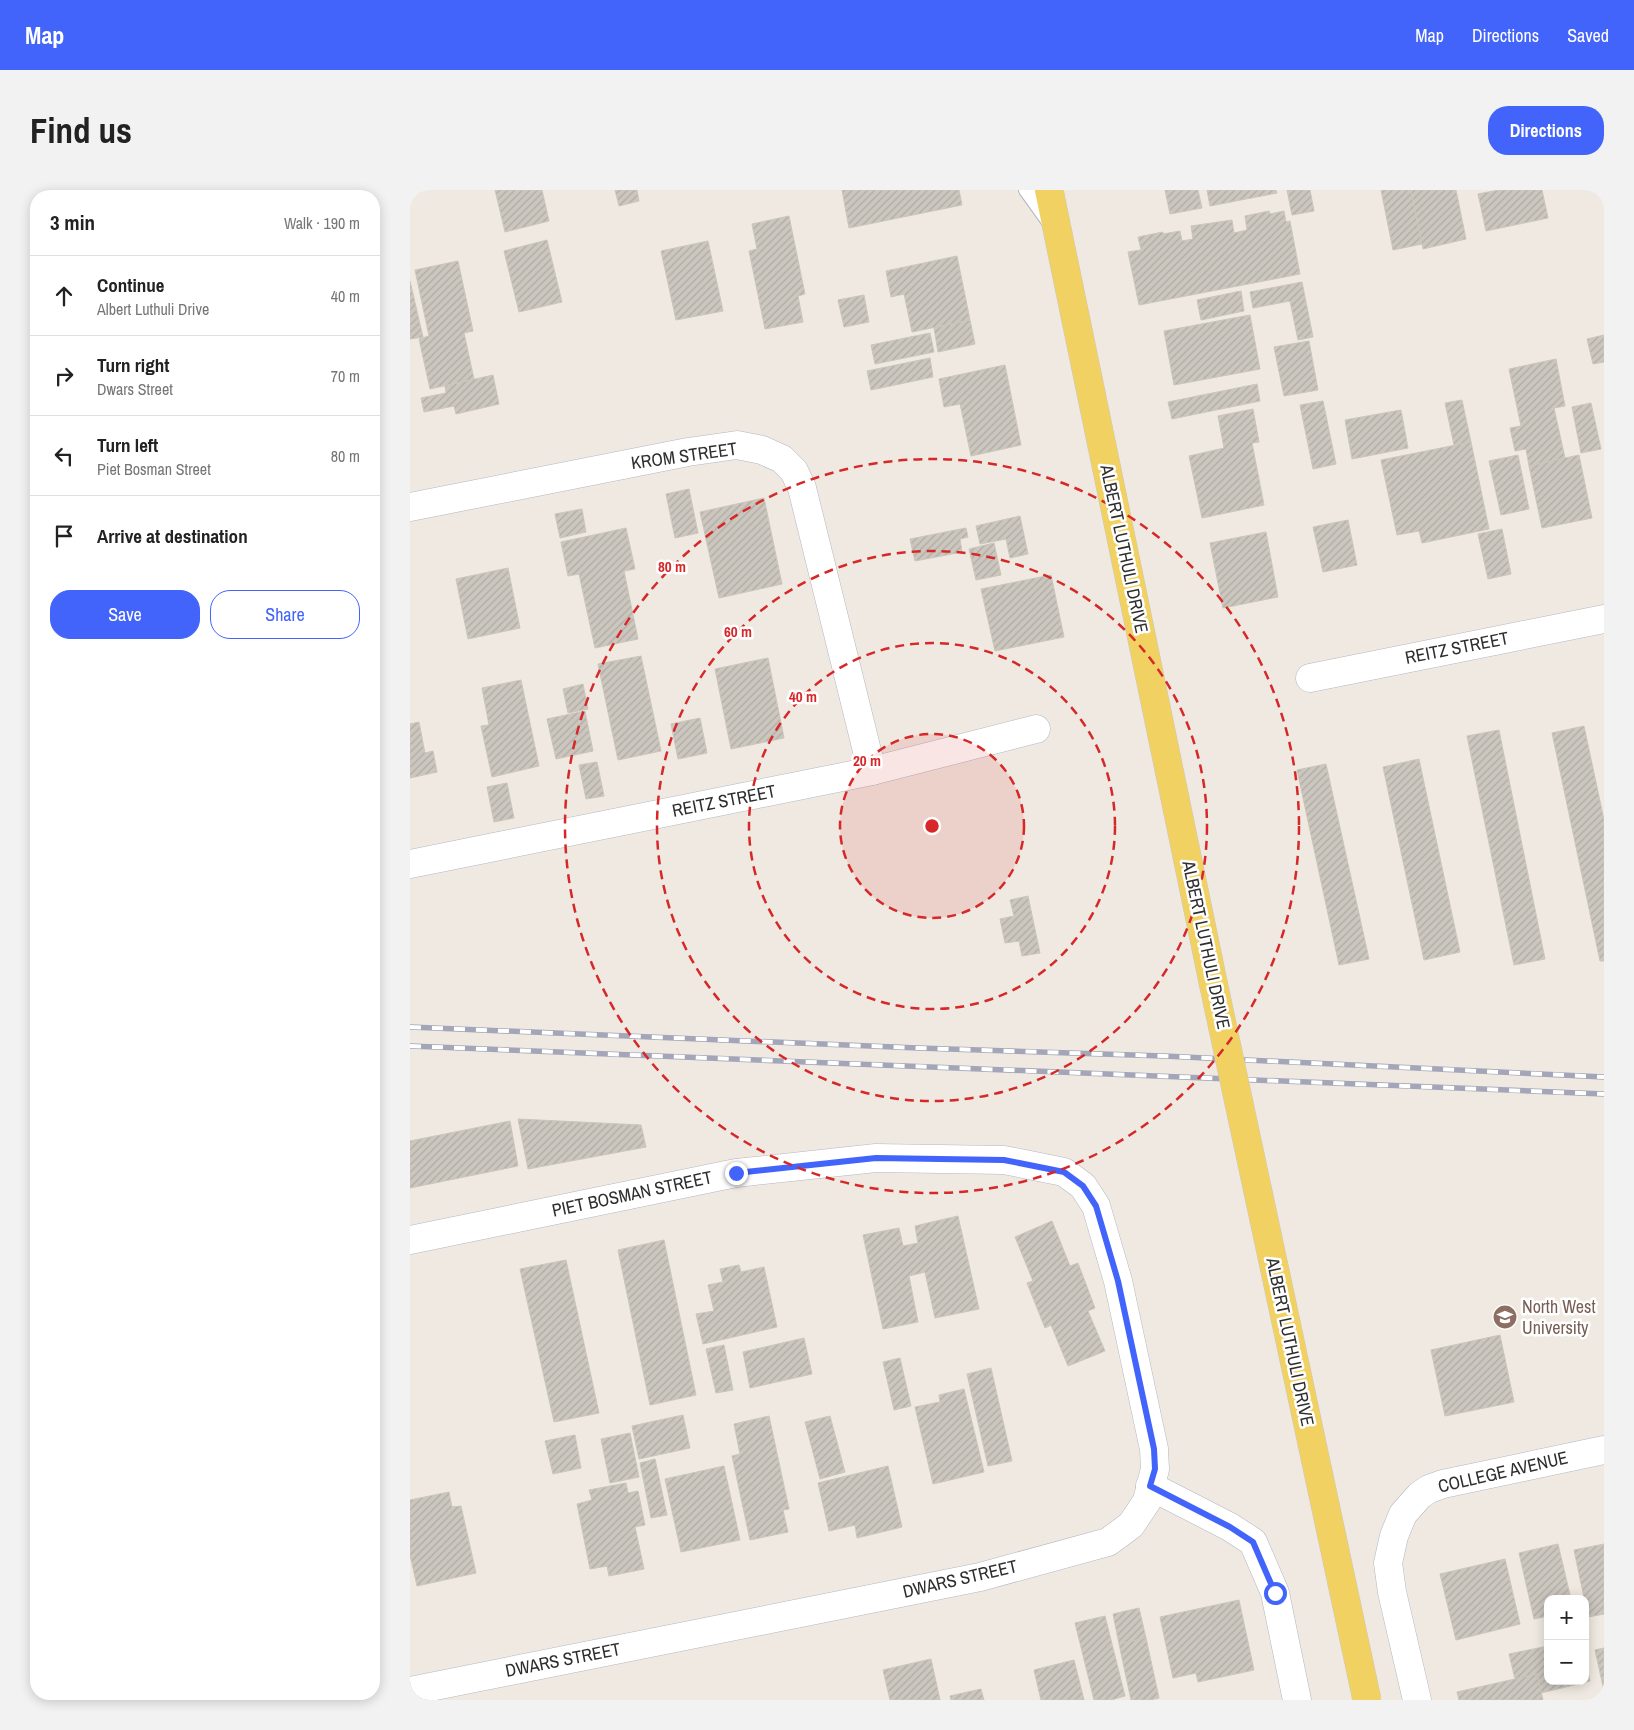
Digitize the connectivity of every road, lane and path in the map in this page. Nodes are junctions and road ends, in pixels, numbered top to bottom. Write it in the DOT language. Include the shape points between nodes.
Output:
graph roads {
  1 [pos="1026,190"];
  2 [pos="1049,190"];
  3 [pos="1058,234"];
  4 [pos="410,507"];
  5 [pos="1604,619"];
  6 [pos="1310,678"];
  7 [pos="1036,729"];
  8 [pos="872,771"];
  9 [pos="410,864"];
  10 [pos="1064,1172"];
  11 [pos="410,1240"];
  12 [pos="1604,1450"];
  13 [pos="1150,1486"];
  14 [pos="410,1691"];
  15 [pos="1297,1700"];
  16 [pos="1367,1700"];
  17 [pos="1416,1700"];
  1 -- 3 [label="lane"];
  2 -- 3 [label="main road, ALBERT LUTHULI DRIVE"];
  3 -- 16 [label="main road, ALBERT LUTHULI DRIVE, bridge"];
  4 -- 8 [label="street, KROM STREET" via="737,445 782,458 794,471 802,488"];
  5 -- 6 [label="street, REITZ STREET"];
  7 -- 8 [label="street, REITZ STREET"];
  8 -- 9 [label="street, REITZ STREET"];
  10 -- 11 [label="street, PIET BOSMAN STREET" via="1004,1160 876,1158 736,1173"];
  10 -- 13 [label="street, DWARS STREET" via="1083,1186 1096,1206 1118,1281 1154,1449 1155,1469"];
  12 -- 17 [label="street, COLLEGE AVENUE" via="1443,1484 1420,1495 1403,1514 1388,1564"];
  13 -- 14 [label="street, DWARS STREET" via="1147,1501 1130,1525 1108,1542 980,1577"];
  13 -- 15 [label="street" via="1253,1542 1275,1593"];
}
